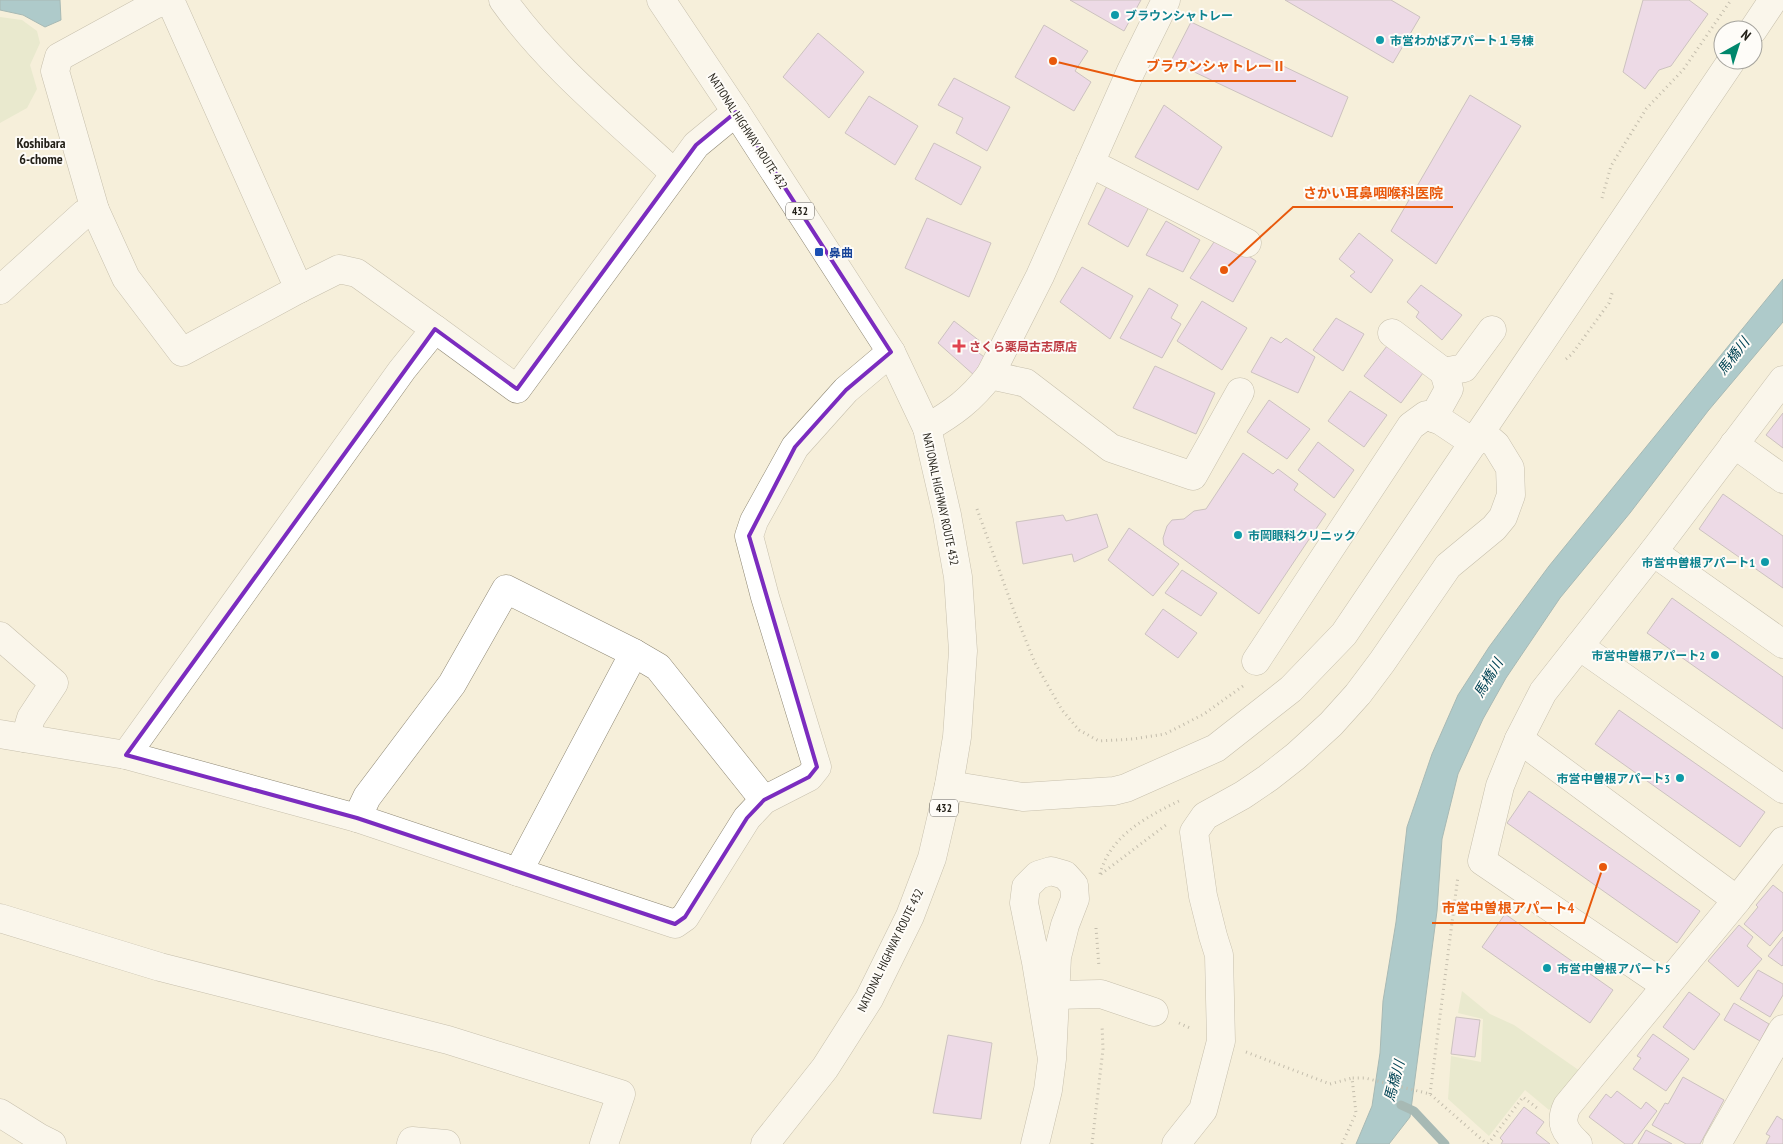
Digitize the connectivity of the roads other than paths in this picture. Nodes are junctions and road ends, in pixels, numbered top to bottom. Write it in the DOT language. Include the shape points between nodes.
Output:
graph roads {
  1 [pos="170,0"];
  2 [pos="503,0"];
  3 [pos="661,0"];
  4 [pos="1166,0"];
  5 [pos="1773,0"];
  6 [pos="1760,20"];
  7 [pos="1725,70"];
  8 [pos="736,112"];
  9 [pos="1090,163"];
  10 [pos="674,173"];
  11 [pos="95,210"];
  12 [pos="1247,243"];
  13 [pos="299,289"];
  14 [pos="0,290"];
  15 [pos="435,330"];
  16 [pos="1492,330"];
  17 [pos="1392,333"];
  18 [pos="891,352"];
  19 [pos="1444,372"];
  20 [pos="990,375"];
  21 [pos="1783,380"];
  22 [pos="1240,392"];
  23 [pos="1434,418"];
  24 [pos="927,428"];
  25 [pos="1477,438"];
  26 [pos="1734,444"];
  27 [pos="1783,479"];
  28 [pos="1653,552"];
  29 [pos="0,636"];
  30 [pos="1783,644"];
  31 [pos="1579,646"];
  32 [pos="634,653"];
  33 [pos="1253,670"];
  34 [pos="12,736"];
  35 [pos="1519,738"];
  36 [pos="126,755"];
  37 [pos="949,785"];
  38 [pos="1783,789"];
  39 [pos="764,800"];
  40 [pos="357,818"];
  41 [pos="1783,840"];
  42 [pos="518,872"];
  43 [pos="1737,900"];
  44 [pos="0,918"];
  45 [pos="1666,986"];
  46 [pos="1055,995"];
  47 [pos="1154,1012"];
  48 [pos="1783,1029"];
  49 [pos="1052,1059"];
  50 [pos="0,1112"];
  51 [pos="1572,1139"];
  52 [pos="52,1144"];
  53 [pos="411,1144"];
  54 [pos="446,1144"];
  55 [pos="604,1144"];
  56 [pos="765,1144"];
  57 [pos="1035,1144"];
  58 [pos="1176,1144"];
  59 [pos="1716,1144"];
  1 -- 11 [label="main road" via="154,5 59,57 55,70"];
  1 -- 13 [label="main road"];
  2 -- 10 [label="main road" via="558,66"];
  3 -- 8 [label="main road, NATIONAL HIGHWAY ROUTE 432 / 432"];
  4 -- 9 [label="main road"];
  5 -- 6 [label="main road"];
  7 -- 25 [label="main road"];
  8 -- 10 [label="main road" via="696,145"];
  8 -- 18 [label="main road, NATIONAL HIGHWAY ROUTE 432 / 432"];
  9 -- 12 [label="main road"];
  9 -- 20 [label="main road" via="1040,276"];
  10 -- 15 [label="main road" via="516,389"];
  11 -- 13 [label="main road" via="126,278 182,352"];
  11 -- 14 [label="main road" via="84,214"];
  13 -- 15 [label="main road" via="339,270 356,273"];
  15 -- 36 [label="main road" via="402,370"];
  16 -- 19 [label="main road" via="1464,368"];
  17 -- 19 [label="main road"];
  18 -- 24 [label="main road, NATIONAL HIGHWAY ROUTE 432 / 432"];
  18 -- 39 [label="main road" via="846,390 795,447 749,536 816,767 809,777"];
  19 -- 23 [label="main road" via="1449,389"];
  20 -- 22 [label="main road" via="1026,383 1111,448 1193,476"];
  20 -- 24 [label="main road" via="965,403"];
  21 -- 26 [label="main road"];
  23 -- 25 [label="main road"];
  23 -- 33 [label="main road" via="1426,415 1411,426"];
  24 -- 37 [label="main road, NATIONAL HIGHWAY ROUTE 432 / 432" via="958,577 963,651 957,737"];
  25 -- 37 [label="main road" via="1344,634 1291,690 1216,748 1114,791 1023,797"];
  25 -- 58 [label="main road" via="1496,445 1510,468 1511,495 1503,517 1448,566 1382,662 1331,724 1268,778 1205,816 1194,832 1203,896 1219,955 1221,1042 1203,1110"];
  26 -- 27 [label="main road"];
  26 -- 28 [label="main road"];
  28 -- 30 [label="main road"];
  28 -- 31 [label="main road"];
  29 -- 34 [label="main road" via="54,683 31,718"];
  31 -- 35 [label="main road" via="1543,692"];
  31 -- 38 [label="main road"];
  32 -- 39 [label="main road" via="658,667"];
  32 -- 40 [label="main road" via="506,589 452,684 367,797"];
  32 -- 42 [label="main road"];
  34 -- 36 [label="main road"];
  35 -- 43 [label="main road"];
  35 -- 45 [label="main road" via="1500,786 1482,861"];
  36 -- 40 [label="main road"];
  37 -- 56 [label="main road, NATIONAL HIGHWAY ROUTE 432 / 432" via="932,858 910,916 869,999 825,1068"];
  39 -- 42 [label="main road" via="747,818 685,917 675,924"];
  40 -- 42 [label="main road"];
  41 -- 43 [label="main road"];
  43 -- 45 [label="main road"];
  44 -- 55 [label="main road" via="160,968 448,1040 621,1094"];
  45 -- 51 [label="main road" via="1567,1106 1563,1123"];
  46 -- 47 [label="main road" via="1101,994"];
  46 -- 49 [label="main road"];
  46 -- 49 [label="main road" via="1057,957 1075,899 1074,885 1065,875 1051,871 1038,875 1026,887 1024,903"];
  48 -- 59 [label="main road"];
  49 -- 57 [label="main road"];
  50 -- 52 [label="main road"];
  53 -- 54 [label="main road" via="412,1141"];
}
